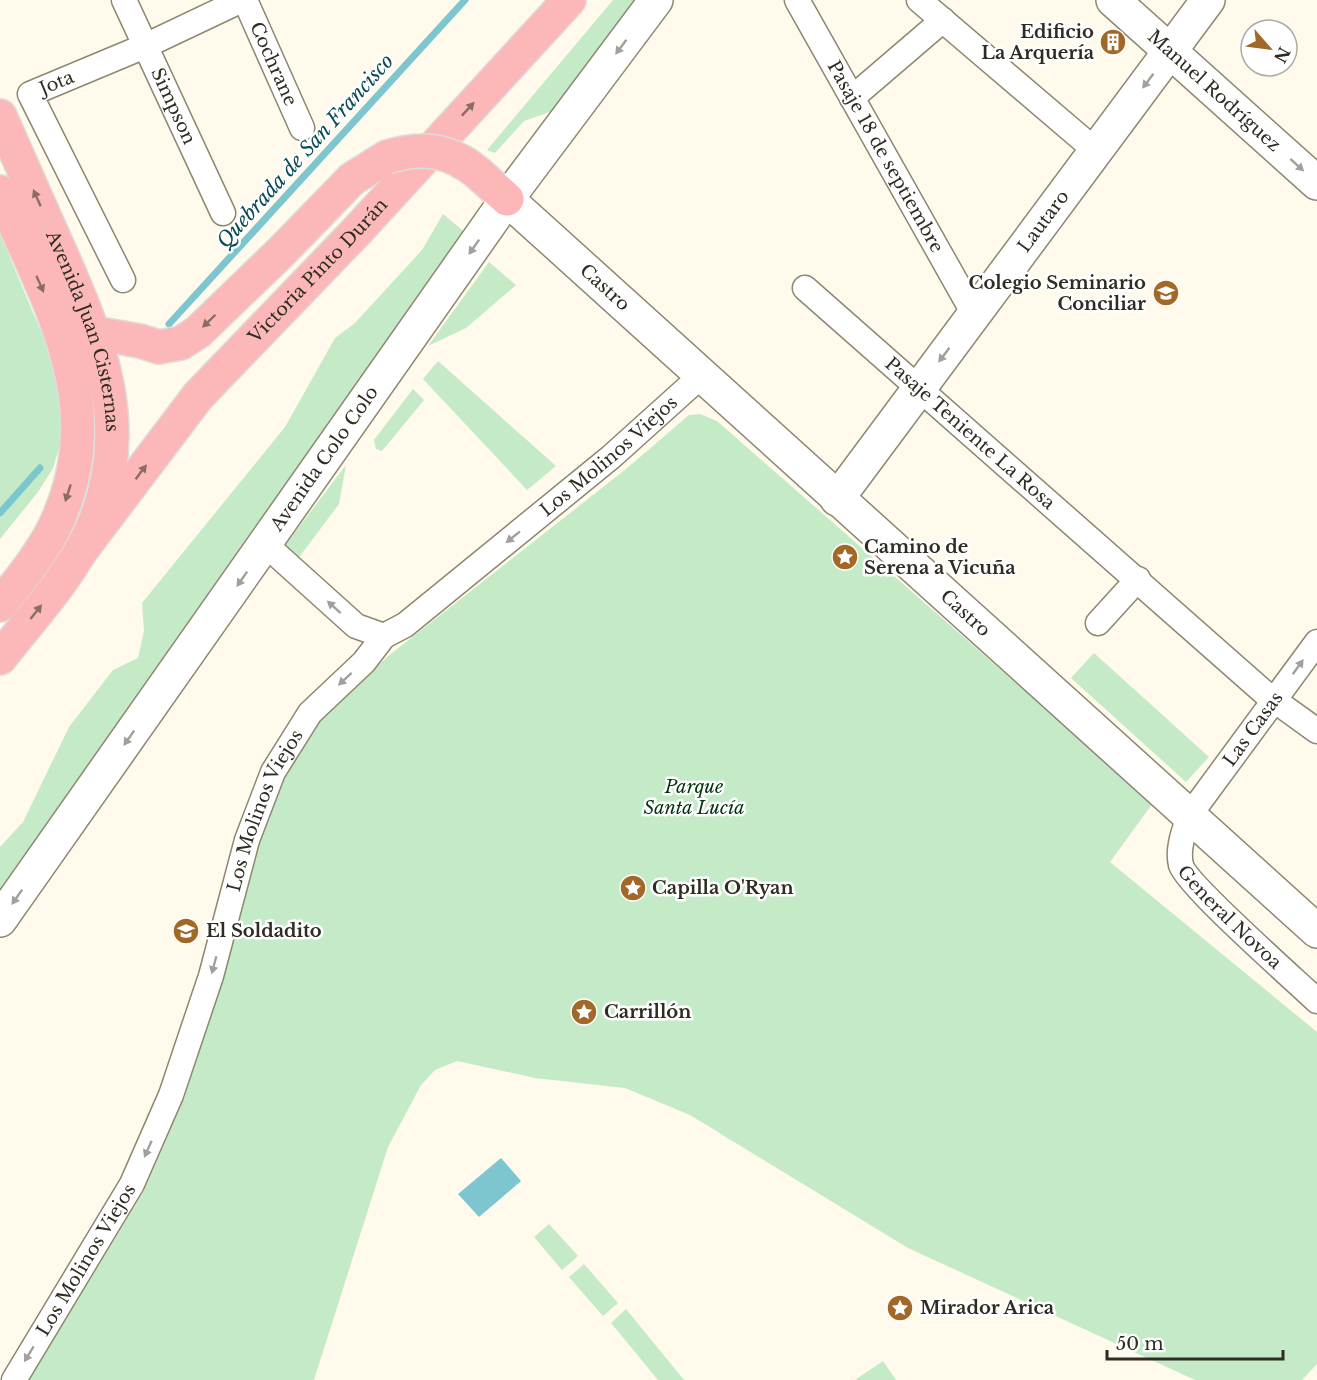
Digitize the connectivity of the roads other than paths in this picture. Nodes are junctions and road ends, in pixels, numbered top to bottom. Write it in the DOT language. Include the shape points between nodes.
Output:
graph roads {
  1 [pos="124,0"];
  2 [pos="243,0"];
  3 [pos="569,0"];
  4 [pos="656,0"];
  5 [pos="797,0"];
  6 [pos="919,0"];
  7 [pos="1113,0"];
  8 [pos="1208,0"];
  9 [pos="943,20"];
  10 [pos="145,46"];
  11 [pos="1170,52"];
  12 [pos="852,98"];
  13 [pos="0,116"];
  14 [pos="302,128"];
  15 [pos="1096,151"];
  16 [pos="1317,183"];
  17 [pos="0,192"];
  18 [pos="507,199"];
  19 [pos="223,213"];
  20 [pos="281,252"];
  21 [pos="123,280"];
  22 [pos="806,288"];
  23 [pos="974,314"];
  24 [pos="94,333"];
  25 [pos="701,376"];
  26 [pos="920,387"];
  27 [pos="198,396"];
  28 [pos="837,499"];
  29 [pos="266,545"];
  30 [pos="80,552"];
  31 [pos="1138,579"];
  32 [pos="0,604"];
  33 [pos="1098,623"];
  34 [pos="384,636"];
  35 [pos="1317,642"];
  36 [pos="0,658"];
  37 [pos="1274,701"];
  38 [pos="1317,731"];
  39 [pos="1189,816"];
  40 [pos="0,920"];
  41 [pos="1317,931"];
  42 [pos="1317,1001"];
  43 [pos="14,1380"];
  1 -- 10 [label="street, Simpson"];
  2 -- 10 [label="street, Jota"];
  2 -- 14 [label="street, Cochrane"];
  27 -- 3 [label="main road, Victoria Pinto Durán, one-way" via="356,232"];
  4 -- 18 [label="street, Avenida Colo Colo, one-way"];
  5 -- 12 [label="street, Pasaje 18 de septiembre"];
  6 -- 9 [label="street"];
  7 -- 11 [label="street, Manuel Rodríguez"];
  8 -- 11 [label="street, Lautaro"];
  9 -- 12 [label="street"];
  9 -- 15 [label="street"];
  10 -- 19 [label="street, Simpson"];
  10 -- 21 [label="street, Jota" via="30,94"];
  11 -- 15 [label="street, Lautaro, one-way"];
  11 -- 16 [label="street, Manuel Rodríguez, one-way"];
  12 -- 23 [label="street, Pasaje 18 de septiembre"];
  24 -- 13 [label="main road, Avenida Juan Cisternas, one-way"];
  15 -- 23 [label="street, Lautaro"];
  17 -- 32 [label="main road, Avenida Juan Cisternas, one-way" via="65,343 77,396 78,436 73,477 52,532"];
  18 -- 20 [label="main road, bridge" via="457,158 433,150 403,152 351,179"];
  18 -- 25 [label="street, Castro"];
  18 -- 29 [label="street, Avenida Colo Colo, one-way"];
  20 -- 24 [label="main road, one-way" via="198,332 180,343 159,347"];
  20 -- 27 [label="main road"];
  22 -- 26 [label="street, Pasaje Teniente La Rosa"];
  23 -- 26 [label="street, Lautaro, one-way"];
  24 -- 30 [label="main road, Avenida Juan Cisternas" via="111,403 111,447 100,509"];
  25 -- 28 [label="street, Castro"];
  25 -- 34 [label="street, Los Molinos Viejos, one-way" via="611,457 415,618"];
  26 -- 28 [label="street, Lautaro"];
  26 -- 31 [label="street, Pasaje Teniente La Rosa"];
  30 -- 27 [label="main road, Victoria Pinto Durán, one-way"];
  28 -- 39 [label="street, Castro"];
  34 -- 29 [label="street, one-way" via="356,626"];
  29 -- 40 [label="street, Avenida Colo Colo, one-way"];
  36 -- 30 [label="main road, one-way"];
  31 -- 33 [label="street"];
  31 -- 37 [label="street, Pasaje Teniente La Rosa"];
  34 -- 43 [label="street, Los Molinos Viejos, one-way" via="364,662 310,713 273,772 247,840 211,976 171,1095 132,1184"];
  37 -- 35 [label="street, Las Casas, one-way"];
  37 -- 38 [label="street, Pasaje Teniente La Rosa"];
  37 -- 39 [label="street, Las Casas"];
  39 -- 41 [label="street, Castro"];
  39 -- 42 [label="street, General Novoa" via="1181,841 1181,867 1200,890"];
}
